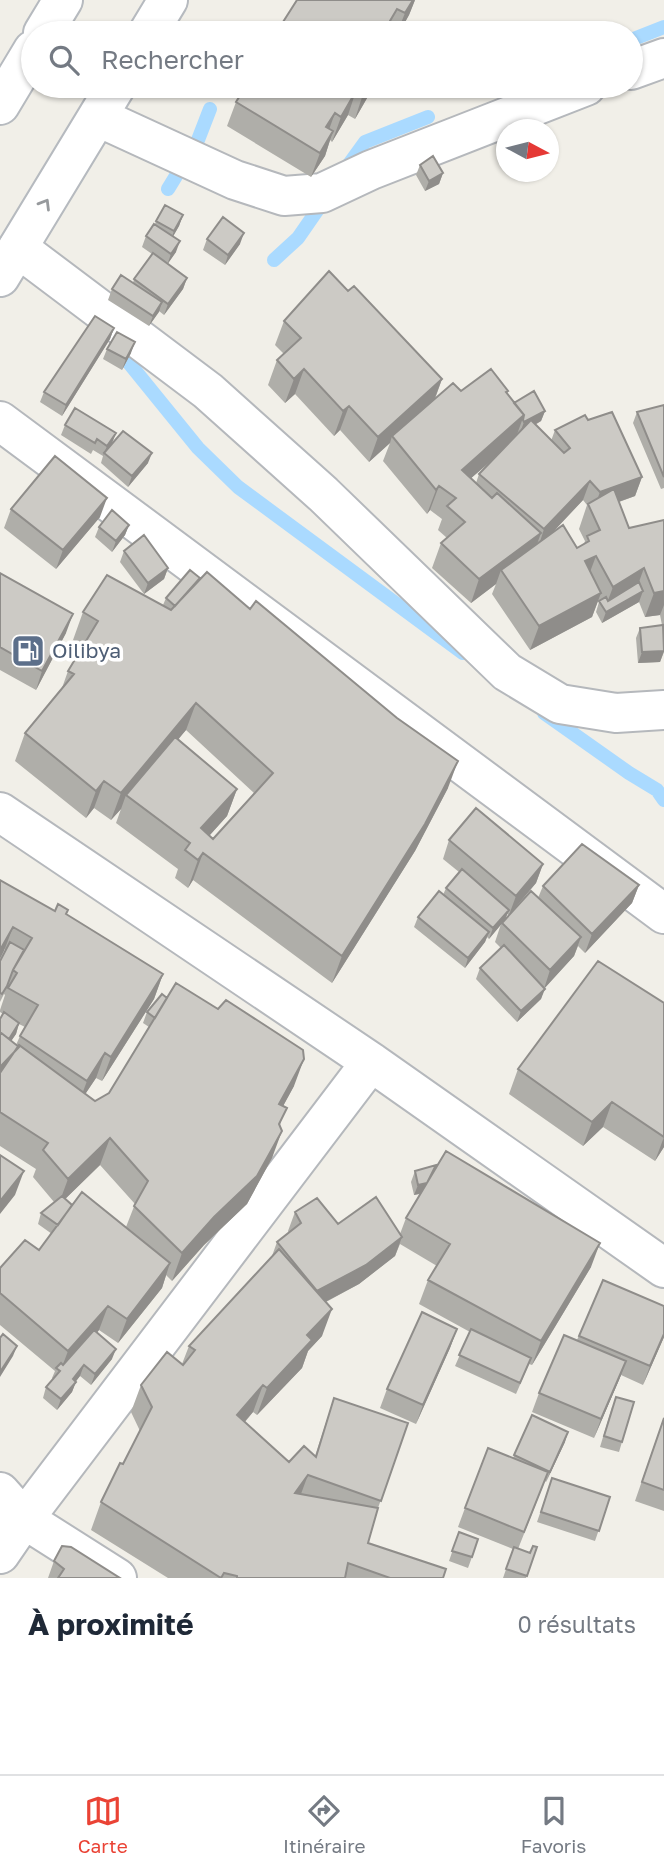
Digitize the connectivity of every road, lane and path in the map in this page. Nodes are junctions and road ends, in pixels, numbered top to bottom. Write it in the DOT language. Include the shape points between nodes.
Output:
graph roads {
  1 [pos="63,0"];
  2 [pos="168,0"];
  3 [pos="50,21"];
  4 [pos="155,21"];
  5 [pos="664,58"];
  6 [pos="643,66"];
  7 [pos="21,70"];
  8 [pos="555,98"];
  9 [pos="107,101"];
  10 [pos="0,105"];
  11 [pos="9,263"];
  12 [pos="0,421"];
  13 [pos="664,710"];
  14 [pos="0,812"];
  15 [pos="664,914"];
  16 [pos="372,1062"];
  17 [pos="664,1268"];
  18 [pos="12,1505"];
  19 [pos="0,1554"];
  20 [pos="117,1578"];
  1 -- 3 [label="street"];
  2 -- 4 [label="street"];
  5 -- 6 [label="street"];
  7 -- 10 [label="street"];
  8 -- 9 [label="street" via="371,170 322,194 284,196 235,180"];
  11 -- 9 [label="street, one-way"];
  11 -- 13 [label="street" via="208,391 323,494 507,672 560,704 616,713"];
  12 -- 15 [label="street"];
  14 -- 16 [label="street"];
  16 -- 17 [label="street"];
  16 -- 18 [label="street"];
  18 -- 19 [label="street"];
  18 -- 20 [label="street"];
}
